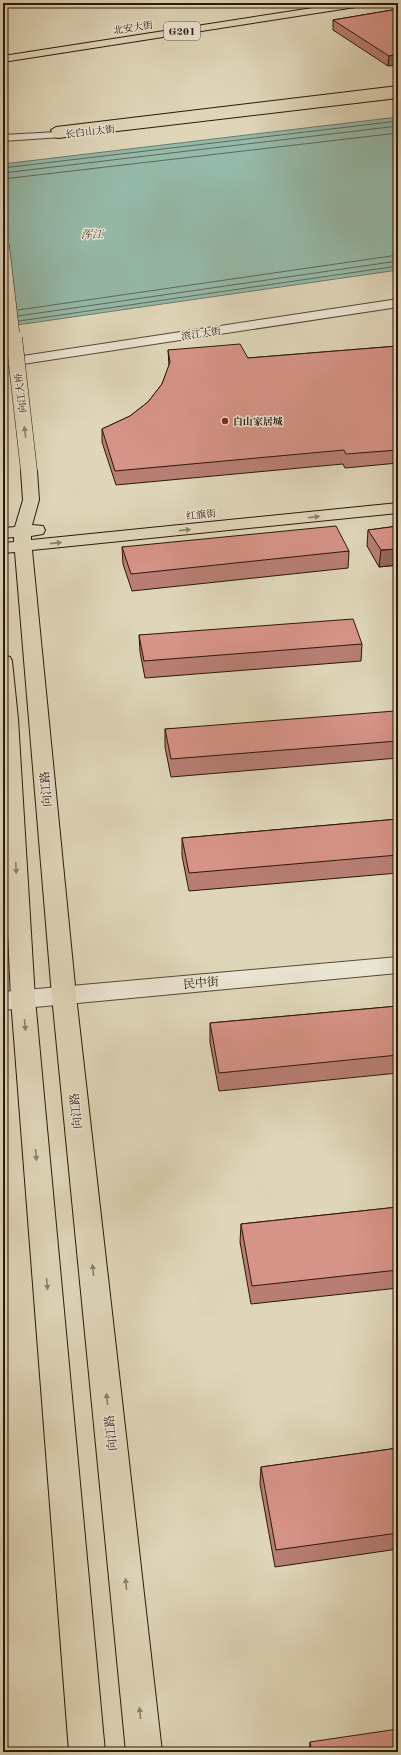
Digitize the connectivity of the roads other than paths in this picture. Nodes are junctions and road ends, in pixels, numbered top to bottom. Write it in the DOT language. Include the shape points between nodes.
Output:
graph roads {
  1 [pos="331,3"];
  2 [pos="362,3"];
  3 [pos="3,54"];
  4 [pos="3,60"];
  5 [pos="398,89"];
  6 [pos="398,95"];
  7 [pos="58,135"];
  8 [pos="3,138"];
  9 [pos="3,245"];
  10 [pos="398,303"];
  11 [pos="3,363"];
  12 [pos="29,471"];
  13 [pos="398,494"];
  14 [pos="398,508"];
  15 [pos="13,540"];
  16 [pos="3,661"];
  17 [pos="398,965"];
  18 [pos="64,996"];
  19 [pos="13,1000"];
  20 [pos="86,1752"];
  21 [pos="144,1752"];
  1 -- 3 [label="main road, 北安大街 / G201"];
  2 -- 4 [label="main road, 北安大街 / G201"];
  5 -- 7 [label="main road, 长白山大街" via="56,130"];
  6 -- 7 [label="main road, 长白山大街"];
  7 -- 8 [label="street"];
  12 -- 9 [label="main road, 向江大桥, one-way, bridge"];
  10 -- 11 [label="street, 滨江大街"];
  12 -- 15 [label="main road, 向江路" via="31,500"];
  13 -- 15 [label="main road, 红旗街"];
  15 -- 14 [label="main road, one-way"];
  15 -- 18 [label="main road, 向江路"];
  16 -- 19 [label="main road, one-way" via="8,720"];
  17 -- 18 [label="street, 民中街"];
  18 -- 19 [label="street, 民中街"];
  21 -- 18 [label="main road, 向江路, one-way"];
  19 -- 20 [label="main road, one-way"];
}
